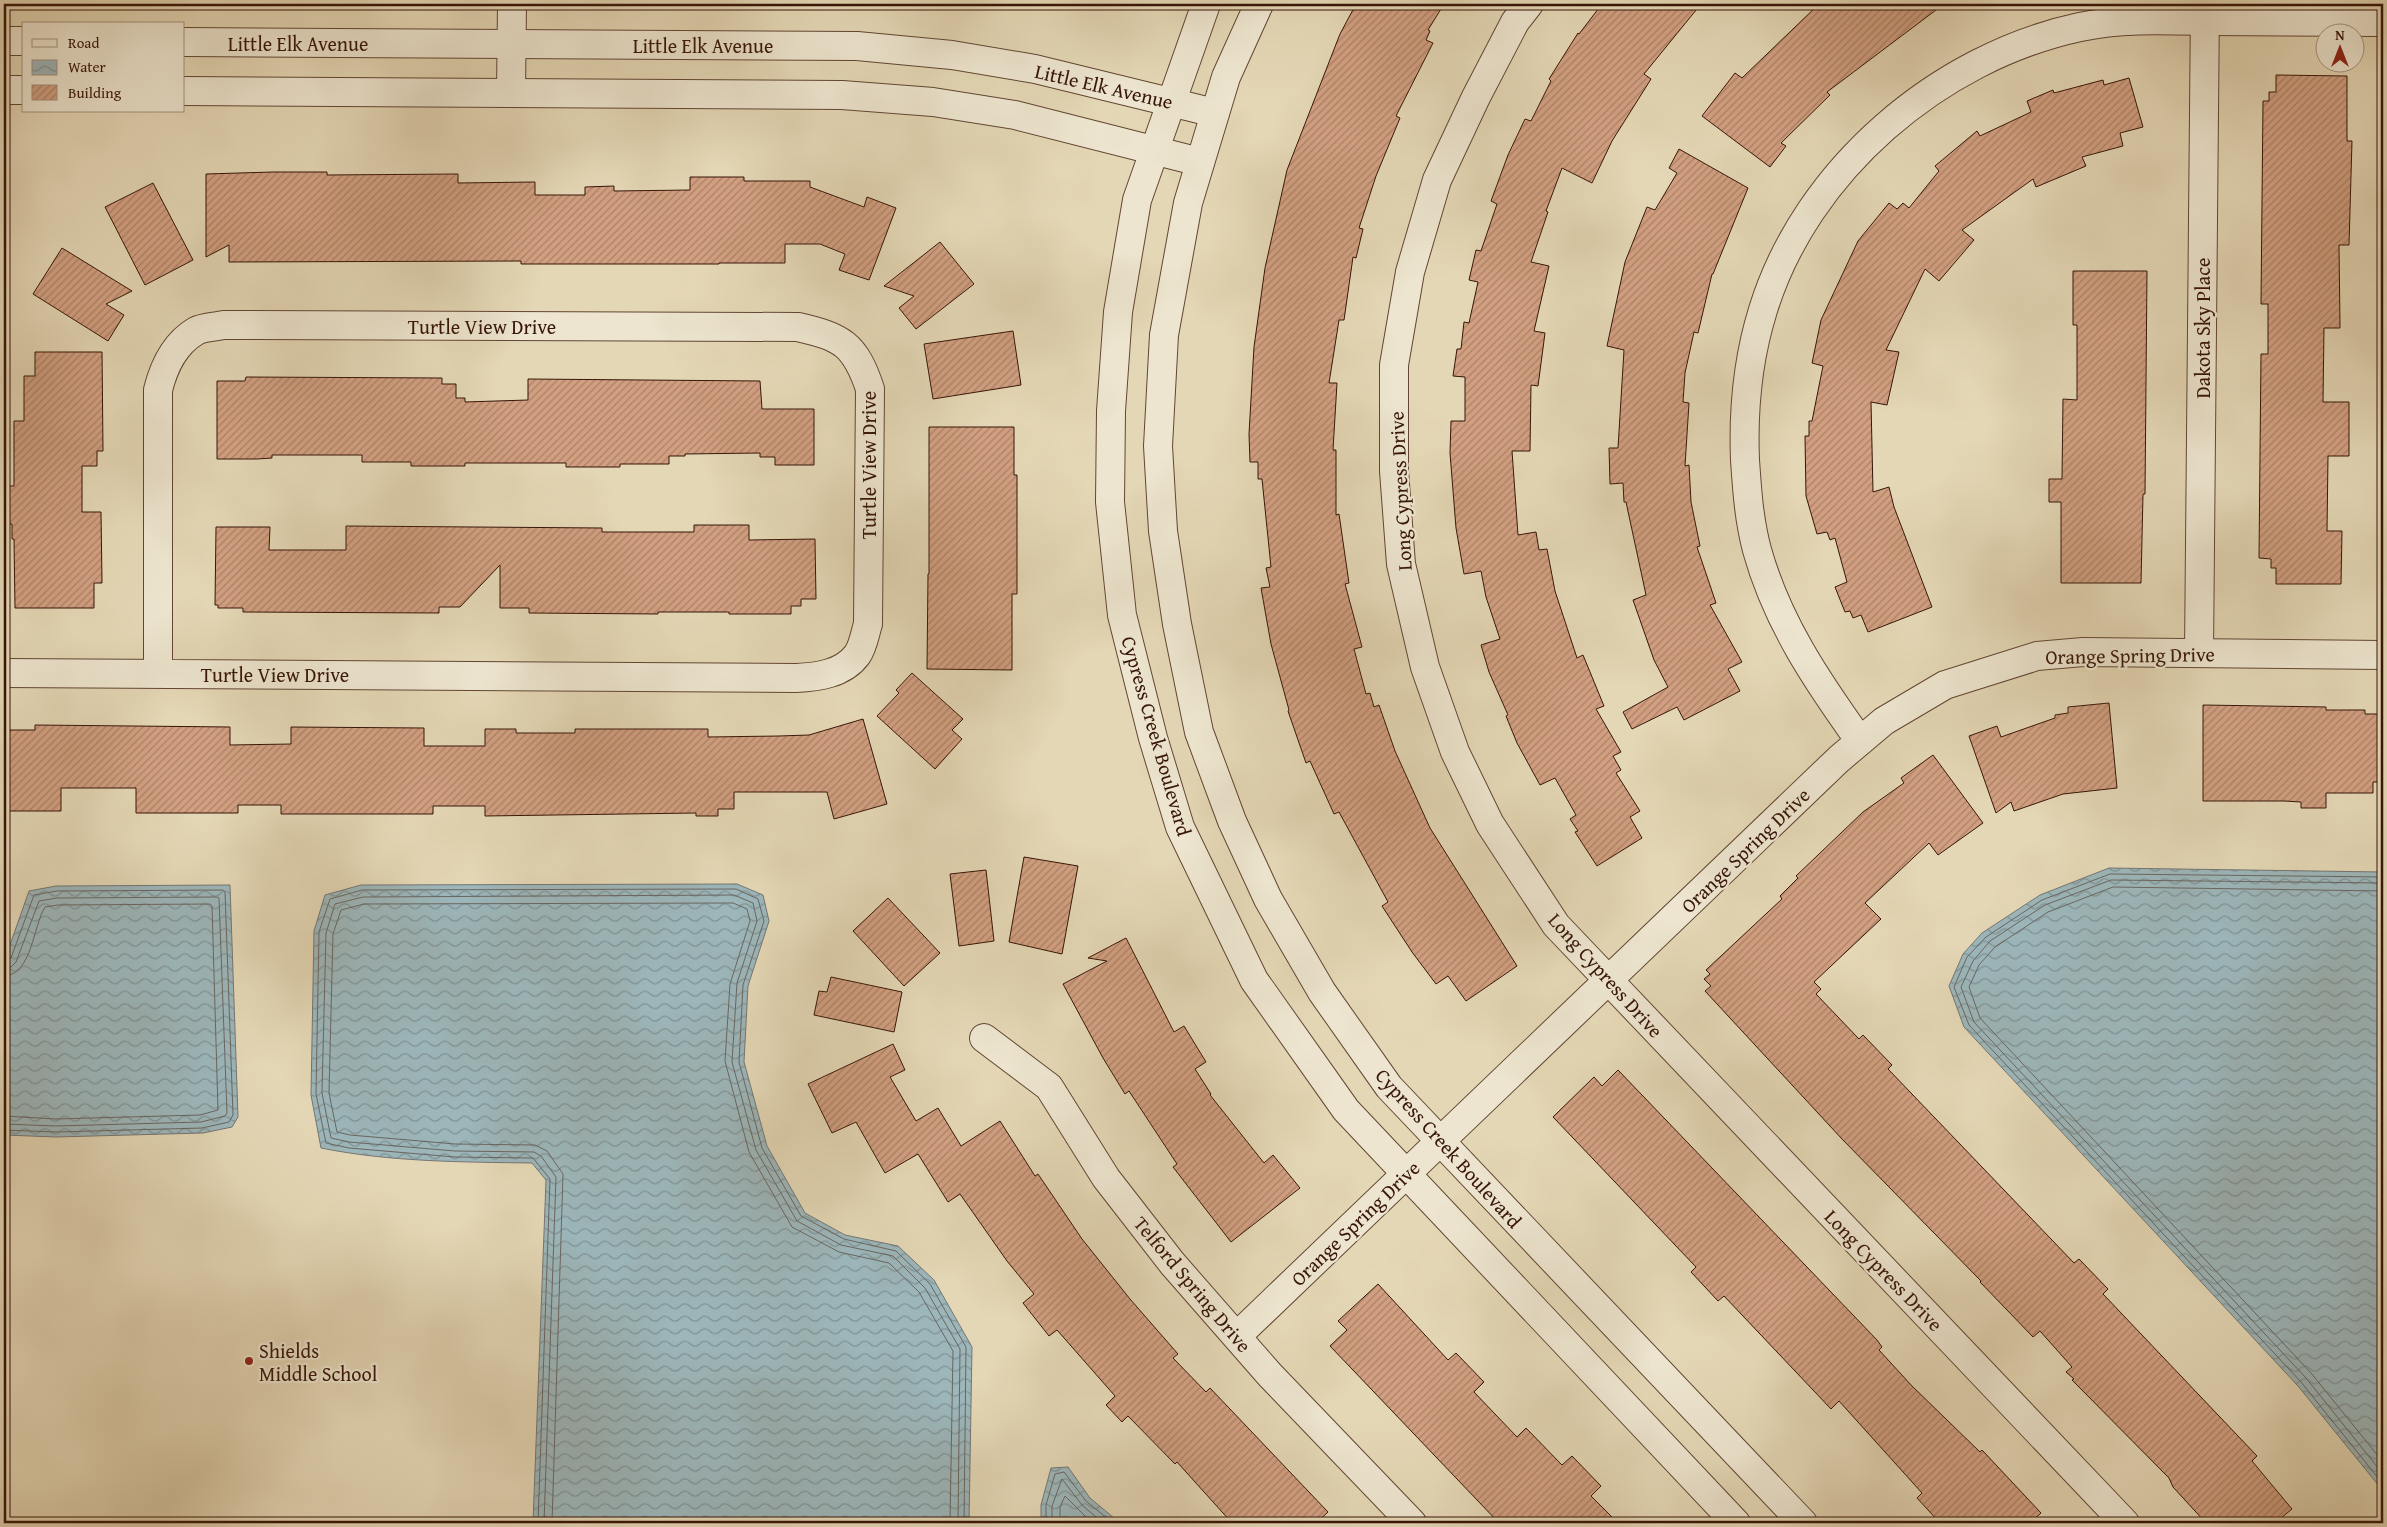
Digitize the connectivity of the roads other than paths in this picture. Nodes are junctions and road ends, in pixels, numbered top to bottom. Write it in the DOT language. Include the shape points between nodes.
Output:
graph roads {
  1 [pos="512,4"];
  2 [pos="1206,4"];
  3 [pos="1259,4"];
  4 [pos="1529,4"];
  5 [pos="2205,12"];
  6 [pos="2383,22"];
  7 [pos="4,41"];
  8 [pos="22,41"];
  9 [pos="185,42"];
  10 [pos="511,44"];
  11 [pos="4,90"];
  12 [pos="22,90"];
  13 [pos="185,91"];
  14 [pos="511,93"];
  15 [pos="1172,102"];
  16 [pos="1215,113"];
  17 [pos="1154,151"];
  18 [pos="1200,162"];
  19 [pos="2200,653"];
  20 [pos="2383,655"];
  21 [pos="4,673"];
  22 [pos="158,674"];
  23 [pos="1860,741"];
  24 [pos="1609,980"];
  25 [pos="984,1038"];
  26 [pos="1440,1142"];
  27 [pos="1406,1174"];
  28 [pos="1237,1336"];
  29 [pos="1412,1523"];
  30 [pos="1736,1523"];
  31 [pos="1804,1523"];
  32 [pos="2125,1523"];
  1 -- 10 [label="street"];
  2 -- 15 [label="street, Cypress Creek Boulevard"];
  3 -- 16 [label="street, Cypress Creek Boulevard" via="1226,77"];
  4 -- 24 [label="street, Long Cypress Drive" via="1515,22 1437,180 1410,272 1394,365 1394,471 1401,564 1425,667 1455,752 1490,824 1556,925"];
  5 -- 6 [label="street"];
  5 -- 19 [label="street, Dakota Sky Place"];
  5 -- 23 [label="street" via="2080,27 2020,45 1972,66 1912,106 1863,148 1828,188 1802,226 1779,269 1763,309 1750,365 1744,431 1748,505 1770,592 1786,626 1815,678"];
  7 -- 8 [label="street"];
  9 -- 10 [label="street, Little Elk Avenue"];
  10 -- 14 [label="street"];
  10 -- 15 [label="street, Little Elk Avenue" via="858,46 952,55 1035,69"];
  11 -- 12 [label="street"];
  13 -- 14 [label="street"];
  14 -- 17 [label="street" via="842,95 933,102 1015,115"];
  15 -- 16 [label="street, Little Elk Avenue"];
  15 -- 17 [label="street, Cypress Creek Boulevard"];
  16 -- 18 [label="street, Cypress Creek Boulevard"];
  17 -- 18 [label="street"];
  17 -- 27 [label="street, Cypress Creek Boulevard" via="1137,200 1118,312 1110,502 1125,624 1153,738 1180,828 1254,980 1346,1110"];
  18 -- 26 [label="street, Cypress Creek Boulevard" via="1188,203 1164,335 1158,446 1163,531 1199,732 1232,821 1268,899 1322,992 1389,1087"];
  19 -- 20 [label="street, Orange Spring Drive"];
  19 -- 23 [label="street, Orange Spring Drive" via="2083,652 2037,656 1945,684 1884,721"];
  21 -- 22 [label="street, Turtle View Drive"];
  22 -- 22 [label="street, Turtle View Drive" via="158,390 163,368 180,345 198,330 224,325 798,327 829,334 849,348 862,366 870,389 868,624 858,654 841,668 820,677 796,678"];
  23 -- 24 [label="street, Orange Spring Drive"];
  24 -- 26 [label="street, Orange Spring Drive"];
  24 -- 32 [label="street, Long Cypress Drive"];
  25 -- 28 [label="street, Telford Spring Drive" via="1049,1087 1106,1178 1172,1262"];
  26 -- 27 [label="street, Orange Spring Drive"];
  26 -- 31 [label="street, Cypress Creek Boulevard"];
  27 -- 28 [label="street, Orange Spring Drive"];
  27 -- 30 [label="street, Cypress Creek Boulevard"];
  28 -- 29 [label="street, Telford Spring Drive" via="1270,1375"];
}
